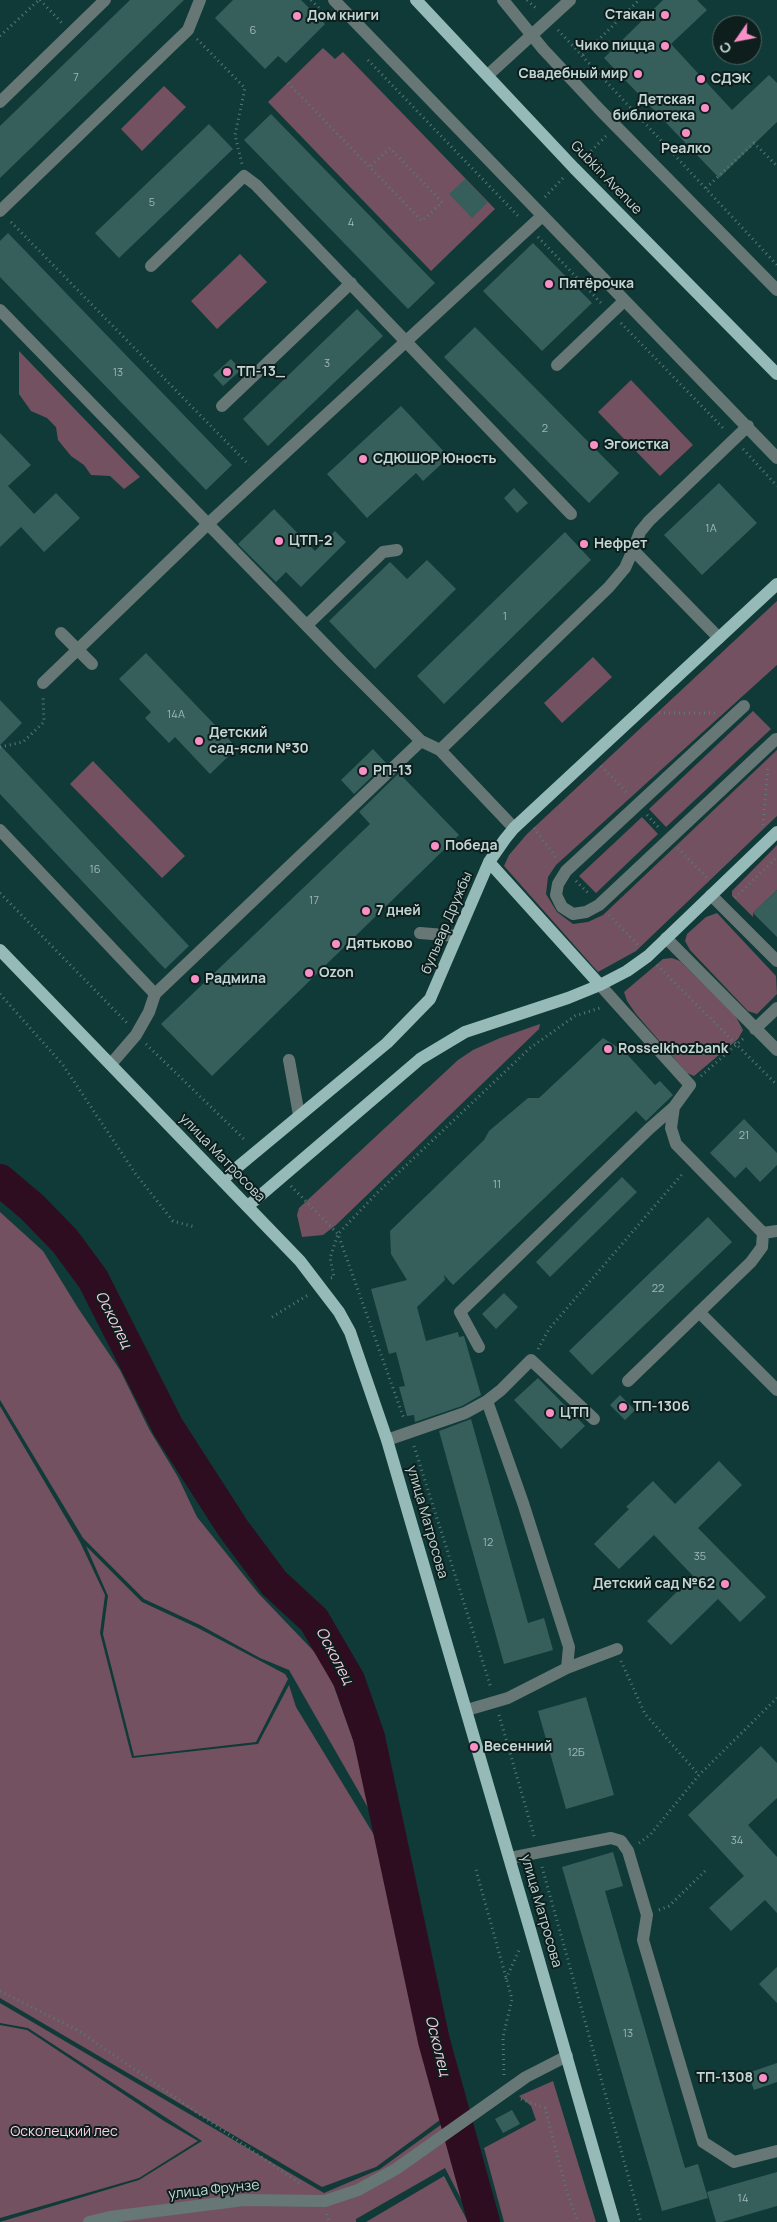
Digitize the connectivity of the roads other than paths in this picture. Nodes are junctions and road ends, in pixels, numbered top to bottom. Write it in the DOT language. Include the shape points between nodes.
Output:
graph roads {
  1 [pos="105,0"];
  2 [pos="200,0"];
  3 [pos="334,0"];
  4 [pos="416,0"];
  5 [pos="503,0"];
  6 [pos="570,0"];
  7 [pos="91,4"];
  8 [pos="531,35"];
  9 [pos="488,75"];
  10 [pos="0,102"];
  11 [pos="3,214"];
  12 [pos="542,216"];
  13 [pos="151,266"];
  14 [pos="351,283"];
  15 [pos="777,290"];
  16 [pos="624,300"];
  17 [pos="0,310"];
  18 [pos="406,340"];
  19 [pos="557,365"];
  20 [pos="777,374"];
  21 [pos="222,406"];
  22 [pos="748,426"];
  23 [pos="777,458"];
  24 [pos="571,514"];
  25 [pos="209,523"];
  26 [pos="397,550"];
  27 [pos="633,550"];
  28 [pos="777,584"];
  29 [pos="307,626"];
  30 [pos="61,633"];
  31 [pos="719,638"];
  32 [pos="77,650"];
  33 [pos="92,664"];
  34 [pos="43,683"];
  35 [pos="740,710"];
  36 [pos="421,741"];
  37 [pos="773,741"];
  38 [pos="440,750"];
  39 [pos="514,828"];
  40 [pos="0,830"];
  41 [pos="777,832"];
  42 [pos="489,862"];
  43 [pos="714,892"];
  44 [pos="420,933"];
  45 [pos="457,936"];
  46 [pos="666,938"];
  47 [pos="0,950"];
  48 [pos="777,961"];
  49 [pos="600,985"];
  50 [pos="155,994"];
  51 [pos="777,1008"];
  52 [pos="755,1029"];
  53 [pos="777,1050"];
  54 [pos="289,1060"];
  55 [pos="111,1064"];
  56 [pos="674,1107"];
  57 [pos="298,1114"];
  58 [pos="222,1180"];
  59 [pos="248,1206"];
  60 [pos="777,1231"];
  61 [pos="763,1233"];
  62 [pos="699,1312"];
  63 [pos="479,1347"];
  64 [pos="628,1381"];
  65 [pos="777,1390"];
  66 [pos="487,1401"];
  67 [pos="594,1419"];
  68 [pos="387,1440"];
  69 [pos="614,1650"];
  70 [pos="567,1668"];
  71 [pos="467,1710"];
  72 [pos="510,1858"];
  73 [pos="567,2056"];
  74 [pos="777,2151"];
  75 [pos="89,2222"];
  76 [pos="614,2222"];
  1 -- 7 [label="street"];
  2 -- 11 [label="street" via="188,30"];
  3 -- 12 [label="street"];
  4 -- 9 [label="main road, Gubkin Avenue"];
  5 -- 8 [label="street"];
  6 -- 8 [label="street"];
  7 -- 10 [label="street" via="71,33"];
  8 -- 9 [label="street"];
  8 -- 15 [label="street"];
  9 -- 20 [label="main road, Gubkin Avenue" via="574,168"];
  12 -- 16 [label="street"];
  12 -- 18 [label="street"];
  13 -- 14 [label="street" via="244,176"];
  14 -- 18 [label="street"];
  14 -- 21 [label="street"];
  16 -- 19 [label="street"];
  16 -- 22 [label="street"];
  17 -- 25 [label="street"];
  18 -- 24 [label="street"];
  18 -- 25 [label="street"];
  22 -- 23 [label="street"];
  22 -- 27 [label="street" via="649,521 640,532"];
  25 -- 29 [label="street"];
  25 -- 32 [label="street"];
  26 -- 29 [label="street" via="383,552"];
  27 -- 31 [label="street"];
  27 -- 38 [label="street" via="625,568 609,587"];
  28 -- 31 [label="main road, бульвар Дружбы"];
  29 -- 36 [label="street"];
  30 -- 32 [label="street"];
  31 -- 39 [label="main road, бульвар Дружбы"];
  32 -- 33 [label="street"];
  32 -- 34 [label="street"];
  35 -- 37 [label="street" via="566,871 556,895 562,907 573,914 599,905"];
  36 -- 38 [label="street"];
  36 -- 50 [label="street"];
  38 -- 39 [label="street"];
  39 -- 42 [label="main road, бульвар Дружбы"];
  40 -- 50 [label="street"];
  41 -- 43 [label="main road"];
  42 -- 45 [label="main road, бульвар Дружбы"];
  42 -- 49 [label="main road"];
  43 -- 46 [label="main road"];
  43 -- 48 [label="street" via="724,909"];
  44 -- 45 [label="street"];
  45 -- 57 [label="main road, бульвар Дружбы" via="430,999 387,1043"];
  46 -- 49 [label="main road" via="634,966"];
  46 -- 52 [label="street"];
  47 -- 55 [label="main road, улица Матросова"];
  49 -- 56 [label="street" via="690,1085"];
  49 -- 59 [label="main road" via="465,1032 420,1059"];
  50 -- 55 [label="street" via="136,1034"];
  51 -- 52 [label="street"];
  52 -- 53 [label="street"];
  54 -- 57 [label="street"];
  55 -- 58 [label="main road, улица Матросова"];
  56 -- 61 [label="street" via="671,1128 676,1144"];
  56 -- 63 [label="street" via="460,1312"];
  57 -- 58 [label="main road, бульвар Дружбы"];
  58 -- 59 [label="main road, улица Матросова"];
  59 -- 68 [label="main road, улица Матросова" via="300,1261 350,1332"];
  60 -- 61 [label="street"];
  61 -- 62 [label="street" via="762,1247 751,1262"];
  62 -- 64 [label="street"];
  62 -- 65 [label="street"];
  66 -- 67 [label="street" via="531,1360"];
  66 -- 68 [label="street" via="465,1413"];
  66 -- 70 [label="street" via="569,1647"];
  68 -- 71 [label="main road, улица Матросова"];
  69 -- 70 [label="street"];
  70 -- 71 [label="street" via="508,1698"];
  71 -- 72 [label="main road, улица Матросова"];
  72 -- 73 [label="main road, улица Матросова"];
  72 -- 74 [label="street" via="611,1838 620,1841 628,1851 647,1915 643,1940 703,2142 734,2162"];
  73 -- 75 [label="street, улица Фрунзе" via="526,2077 396,2169 358,2190 325,2200 244,2200"];
  73 -- 76 [label="main road, улица Матросова"];
}
